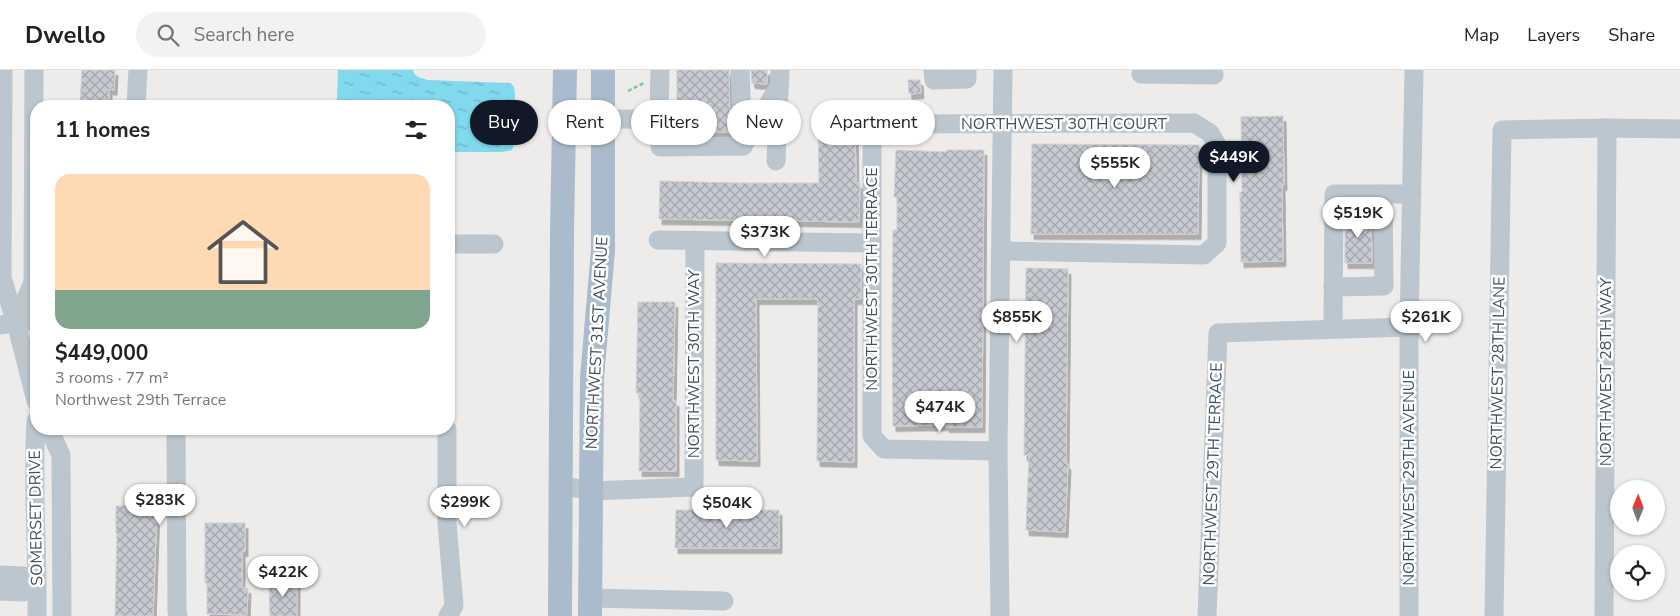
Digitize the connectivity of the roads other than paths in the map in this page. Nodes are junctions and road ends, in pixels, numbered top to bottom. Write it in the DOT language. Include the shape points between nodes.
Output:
graph roads {
  1 [pos="3,70"];
  2 [pos="34,70"];
  3 [pos="138,70"];
  4 [pos="565,70"];
  5 [pos="603,70"];
  6 [pos="740,70"];
  7 [pos="934,70"];
  8 [pos="967,70"];
  9 [pos="1002,70"];
  10 [pos="1414,70"];
  11 [pos="1213,73"];
  12 [pos="1141,74"];
  13 [pos="655,76"];
  14 [pos="780,78"];
  15 [pos="34,99"];
  16 [pos="1,100"];
  17 [pos="136,100"];
  18 [pos="603,100"];
  19 [pos="657,100"];
  20 [pos="935,124"];
  21 [pos="1002,124"];
  22 [pos="1607,128"];
  23 [pos="1680,129"];
  24 [pos="603,145"];
  25 [pos="660,145"];
  26 [pos="872,145"];
  27 [pos="743,146"];
  28 [pos="776,161"];
  29 [pos="1383,194"];
  30 [pos="1412,194"];
  31 [pos="658,240"];
  32 [pos="695,240"];
  33 [pos="872,243"];
  34 [pos="455,244"];
  35 [pos="494,244"];
  36 [pos="1001,251"];
  37 [pos="30,287"];
  38 [pos="1333,287"];
  39 [pos="30,321"];
  40 [pos="8,324"];
  41 [pos="1409,327"];
  42 [pos="1333,330"];
  43 [pos="30,384"];
  44 [pos="35,435"];
  45 [pos="52,435"];
  46 [pos="176,435"];
  47 [pos="447,435"];
  48 [pos="998,451"];
  49 [pos="560,485"];
  50 [pos="591,491"];
  51 [pos="0,575"];
  52 [pos="33,584"];
  53 [pos="0,591"];
  54 [pos="724,601"];
  55 [pos="590,607"];
  56 [pos="37,616"];
  57 [pos="62,616"];
  58 [pos="178,616"];
  59 [pos="448,616"];
  60 [pos="560,616"];
  61 [pos="1000,616"];
  62 [pos="1207,616"];
  63 [pos="1409,616"];
  64 [pos="1494,616"];
  65 [pos="1604,616"];
  1 -- 16 [label="street"];
  2 -- 15 [label="street"];
  3 -- 17 [label="street"];
  4 -- 49 [label="main road, NORTHWEST 31ST AVENUE"];
  5 -- 18 [label="main road, NORTHWEST 31ST AVENUE"];
  6 -- 27 [label="street"];
  7 -- 8 [label="street" via="934,80 967,79"];
  9 -- 21 [label="street"];
  10 -- 30 [label="street, NORTHWEST 29TH AVENUE"];
  11 -- 12 [label="street"];
  13 -- 19 [label="street"];
  14 -- 27 [label="street"];
  14 -- 28 [label="street"];
  15 -- 16 [label="street"];
  16 -- 40 [label="street" via="2,278"];
  20 -- 21 [label="street, NORTHWEST 30TH COURT"];
  21 -- 36 [label="street"];
  21 -- 36 [label="street, NORTHWEST 30TH COURT" via="1194,123 1210,133 1217,145 1217,243 1204,255"];
  22 -- 23 [label="street"];
  22 -- 64 [label="street, NORTHWEST 28TH LANE" via="1502,130"];
  22 -- 65 [label="street, NORTHWEST 28TH WAY"];
  24 -- 50 [label="main road, NORTHWEST 31ST AVENUE" via="603,250 592,378"];
  25 -- 27 [label="street"];
  26 -- 33 [label="street, NORTHWEST 30TH TERRACE"];
  29 -- 30 [label="street"];
  29 -- 38 [label="street" via="1334,194"];
  29 -- 38 [label="street" via="1384,286"];
  30 -- 41 [label="street, NORTHWEST 29TH AVENUE"];
  31 -- 32 [label="street"];
  32 -- 33 [label="street"];
  32 -- 50 [label="street, NORTHWEST 30TH WAY" via="694,487"];
  33 -- 48 [label="street, NORTHWEST 30TH TERRACE" via="872,436 884,449"];
  34 -- 35 [label="street"];
  36 -- 48 [label="street"];
  37 -- 40 [label="street"];
  38 -- 42 [label="street"];
  39 -- 40 [label="street"];
  40 -- 43 [label="street"];
  41 -- 42 [label="street"];
  41 -- 63 [label="street, NORTHWEST 29TH AVENUE"];
  42 -- 62 [label="street, NORTHWEST 29TH TERRACE" via="1218,333"];
  44 -- 52 [label="street, SOMERSET DRIVE"];
  45 -- 57 [label="street, SOMERSET DRIVE" via="61,455"];
  46 -- 58 [label="street"];
  47 -- 59 [label="street" via="447,523 454,606"];
  48 -- 61 [label="street"];
  49 -- 50 [label="street"];
  49 -- 60 [label="main road, NORTHWEST 31ST AVENUE"];
  50 -- 55 [label="main road, NORTHWEST 31ST AVENUE"];
  51 -- 52 [label="street" via="23,576"];
  52 -- 53 [label="street" via="23,592"];
  52 -- 56 [label="street, SOMERSET DRIVE"];
  54 -- 55 [label="street"];
}
